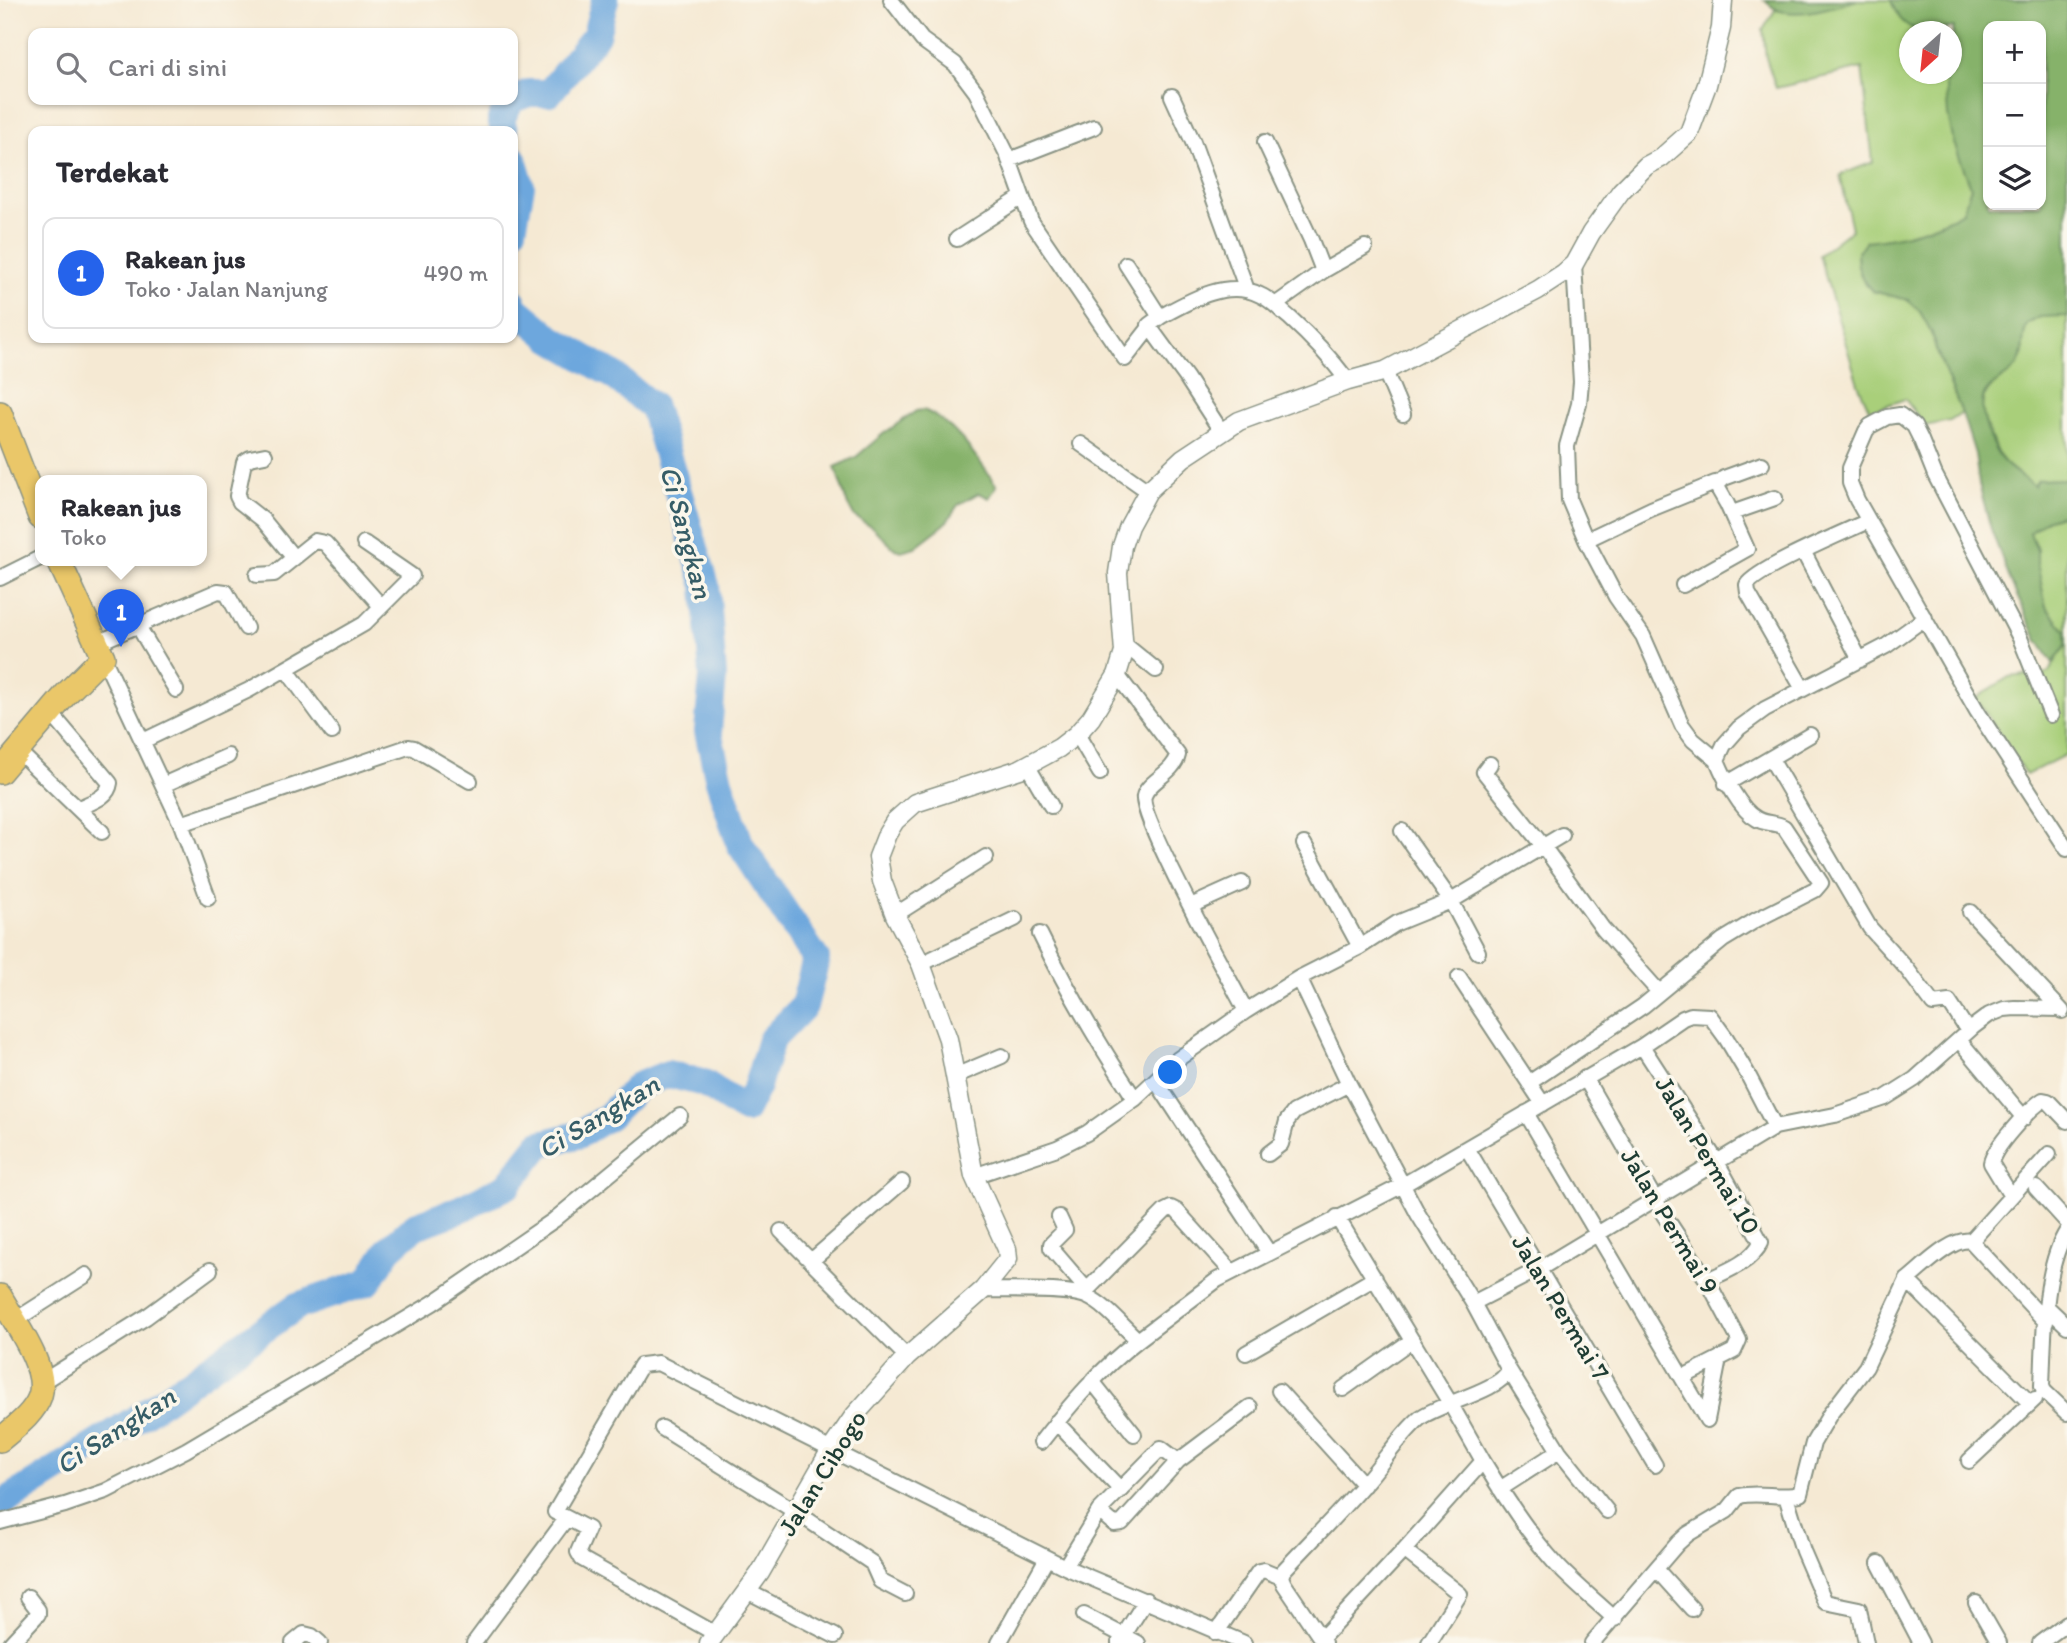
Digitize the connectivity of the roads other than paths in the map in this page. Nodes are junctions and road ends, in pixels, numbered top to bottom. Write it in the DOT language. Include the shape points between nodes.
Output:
graph roads {
  1 [pos="891,0"];
  2 [pos="1723,0"];
  3 [pos="1172,96"];
  4 [pos="1094,127"];
  5 [pos="1265,142"];
  6 [pos="1009,160"];
  7 [pos="1022,197"];
  8 [pos="957,239"];
  9 [pos="1365,247"];
  10 [pos="1126,264"];
  11 [pos="1574,264"];
  12 [pos="1323,271"];
  13 [pos="1247,290"];
  14 [pos="1275,305"];
  15 [pos="1155,328"];
  16 [pos="1385,371"];
  17 [pos="1348,381"];
  18 [pos="0,413"];
  19 [pos="1403,414"];
  20 [pos="1221,431"];
  21 [pos="1081,443"];
  22 [pos="265,455"];
  23 [pos="1762,464"];
  24 [pos="1717,485"];
  25 [pos="1148,491"];
  26 [pos="1775,498"];
  27 [pos="35,504"];
  28 [pos="1732,513"];
  29 [pos="1868,521"];
  30 [pos="1586,540"];
  31 [pos="364,543"];
  32 [pos="1803,551"];
  33 [pos="294,558"];
  34 [pos="35,560"];
  35 [pos="61,566"];
  36 [pos="257,575"];
  37 [pos="0,578"];
  38 [pos="1683,585"];
  39 [pos="381,606"];
  40 [pos="1925,618"];
  41 [pos="138,626"];
  42 [pos="246,628"];
  43 [pos="1124,644"];
  44 [pos="100,650"];
  45 [pos="1860,660"];
  46 [pos="286,669"];
  47 [pos="1156,670"];
  48 [pos="1117,675"];
  49 [pos="1803,689"];
  50 [pos="176,690"];
  51 [pos="50,712"];
  52 [pos="2051,715"];
  53 [pos="332,733"];
  54 [pos="1077,734"];
  55 [pos="1810,735"];
  56 [pos="143,741"];
  57 [pos="17,750"];
  58 [pos="228,755"];
  59 [pos="1771,759"];
  60 [pos="1717,760"];
  61 [pos="1490,764"];
  62 [pos="1027,765"];
  63 [pos="0,772"];
  64 [pos="1100,773"];
  65 [pos="470,781"];
  66 [pos="1726,784"];
  67 [pos="163,785"];
  68 [pos="1051,806"];
  69 [pos="79,808"];
  70 [pos="181,824"];
  71 [pos="1402,831"];
  72 [pos="102,832"];
  73 [pos="1562,835"];
  74 [pos="1304,844"];
  75 [pos="1543,846"];
  76 [pos="2067,849"];
  77 [pos="986,857"];
  78 [pos="1242,883"];
  79 [pos="208,898"];
  80 [pos="1451,901"];
  81 [pos="1191,906"];
  82 [pos="1970,912"];
  83 [pos="895,915"];
  84 [pos="1015,919"];
  85 [pos="1040,934"];
  86 [pos="1360,947"];
  87 [pos="1478,952"];
  88 [pos="921,964"];
  89 [pos="1459,977"];
  90 [pos="1299,978"];
  91 [pos="1659,992"];
  92 [pos="1246,1011"];
  93 [pos="2065,1013"];
  94 [pos="1963,1036"];
  95 [pos="1642,1046"];
  96 [pos="1002,1056"];
  97 [pos="955,1076"];
  98 [pos="1585,1078"];
  99 [pos="1156,1081"];
  100 [pos="1529,1083"];
  101 [pos="1349,1084"];
  102 [pos="1135,1099"];
  103 [pos="1543,1104"];
  104 [pos="1526,1112"];
  105 [pos="680,1116"];
  106 [pos="2024,1118"];
  107 [pos="2067,1121"];
  108 [pos="1775,1127"];
  109 [pos="1467,1148"];
  110 [pos="1268,1154"];
  111 [pos="2049,1154"];
  112 [pos="1717,1162"];
  113 [pos="974,1176"];
  114 [pos="902,1182"];
  115 [pos="1403,1185"];
  116 [pos="2035,1188"];
  117 [pos="2011,1196"];
  118 [pos="1655,1197"];
  119 [pos="1059,1217"];
  120 [pos="1337,1217"];
  121 [pos="2067,1222"];
  122 [pos="781,1231"];
  123 [pos="2067,1231"];
  124 [pos="1597,1233"];
  125 [pos="1971,1241"];
  126 [pos="1269,1253"];
  127 [pos="811,1261"];
  128 [pos="1539,1269"];
  129 [pos="210,1270"];
  130 [pos="1232,1272"];
  131 [pos="86,1275"];
  132 [pos="1375,1278"];
  133 [pos="1707,1280"];
  134 [pos="1907,1280"];
  135 [pos="983,1290"];
  136 [pos="1087,1293"];
  137 [pos="0,1296"];
  138 [pos="1473,1303"];
  139 [pos="2046,1306"];
  140 [pos="14,1321"];
  141 [pos="2046,1322"];
  142 [pos="2067,1326"];
  143 [pos="1138,1340"];
  144 [pos="1412,1340"];
  145 [pos="1246,1353"];
  146 [pos="907,1357"];
  147 [pos="1719,1359"];
  148 [pos="1509,1370"];
  149 [pos="1683,1377"];
  150 [pos="1092,1381"];
  151 [pos="42,1382"];
  152 [pos="1343,1389"];
  153 [pos="1279,1391"];
  154 [pos="2044,1391"];
  155 [pos="1450,1403"];
  156 [pos="2030,1403"];
  157 [pos="1250,1407"];
  158 [pos="2067,1413"];
  159 [pos="1056,1422"];
  160 [pos="662,1428"];
  161 [pos="3,1430"];
  162 [pos="1134,1434"];
  163 [pos="1041,1442"];
  164 [pos="830,1451"];
  165 [pos="1559,1451"];
  166 [pos="1178,1461"];
  167 [pos="1483,1461"];
  168 [pos="1969,1461"];
  169 [pos="1655,1465"];
  170 [pos="1364,1485"];
  171 [pos="1500,1489"];
  172 [pos="1121,1490"];
  173 [pos="1786,1496"];
  174 [pos="1099,1511"];
  175 [pos="1607,1511"];
  176 [pos="796,1512"];
  177 [pos="566,1519"];
  178 [pos="0,1522"];
  179 [pos="1404,1550"];
  180 [pos="1046,1558"];
  181 [pos="1879,1563"];
  182 [pos="1065,1567"];
  183 [pos="1656,1569"];
  184 [pos="1281,1577"];
  185 [pos="747,1591"];
  186 [pos="905,1594"];
  187 [pos="28,1597"];
  188 [pos="1146,1600"];
  189 [pos="1976,1603"];
  190 [pos="1692,1609"];
  191 [pos="1084,1615"];
  192 [pos="1615,1619"];
  193 [pos="2067,1623"];
  194 [pos="1216,1633"];
  195 [pos="835,1636"];
  196 [pos="713,1639"];
  197 [pos="1121,1639"];
  198 [pos="1322,1641"];
  199 [pos="11,1643"];
  200 [pos="293,1643"];
  201 [pos="320,1643"];
  202 [pos="474,1643"];
  203 [pos="999,1643"];
  204 [pos="1139,1643"];
  205 [pos="1244,1643"];
  206 [pos="1429,1643"];
  207 [pos="1593,1643"];
  208 [pos="1866,1643"];
  209 [pos="1921,1643"];
  210 [pos="1999,1643"];
  211 [pos="2040,1643"];
  1 -- 6 [label="street" via="922,40 955,64 976,92"];
  2 -- 11 [label="street" via="1709,76 1689,133 1621,191"];
  3 -- 13 [label="street"];
  4 -- 6 [label="street"];
  5 -- 12 [label="street"];
  6 -- 7 [label="street"];
  7 -- 8 [label="street"];
  7 -- 15 [label="street" via="1039,234 1125,359"];
  9 -- 12 [label="street"];
  10 -- 15 [label="street"];
  11 -- 16 [label="street" via="1538,290"];
  11 -- 30 [label="street" via="1581,382 1567,446 1567,484"];
  12 -- 14 [label="street"];
  13 -- 14 [label="street"];
  13 -- 15 [label="street" via="1210,293"];
  14 -- 17 [label="street" via="1315,341"];
  15 -- 20 [label="street"];
  16 -- 17 [label="street"];
  16 -- 19 [label="street"];
  17 -- 20 [label="street"];
  18 -- 27 [label="main road"];
  20 -- 25 [label="street"];
  21 -- 25 [label="street"];
  22 -- 33 [label="street" via="244,463 237,496"];
  23 -- 24 [label="street"];
  24 -- 28 [label="street"];
  24 -- 30 [label="street" via="1710,484"];
  25 -- 43 [label="street" via="1118,559"];
  26 -- 28 [label="street"];
  28 -- 38 [label="street" via="1746,551"];
  29 -- 32 [label="street"];
  29 -- 40 [label="street"];
  29 -- 52 [label="street" via="1850,483 1850,468 1870,426 1900,415 1914,426 2020,638"];
  30 -- 60 [label="street" via="1643,636 1682,725"];
  31 -- 39 [label="street" via="412,576"];
  32 -- 45 [label="street"];
  32 -- 49 [label="street" via="1750,579 1746,589"];
  33 -- 36 [label="street" via="274,574"];
  33 -- 39 [label="street" via="315,541 325,543"];
  34 -- 37 [label="street"];
  35 -- 44 [label="main road"];
  39 -- 46 [label="street" via="364,624"];
  40 -- 45 [label="street"];
  40 -- 76 [label="street" via="1977,711"];
  41 -- 42 [label="street" via="223,590"];
  41 -- 44 [label="street"];
  41 -- 50 [label="street"];
  43 -- 47 [label="street"];
  43 -- 48 [label="street"];
  44 -- 51 [label="main road"];
  44 -- 56 [label="street"];
  45 -- 49 [label="street"];
  46 -- 53 [label="street"];
  46 -- 56 [label="street"];
  48 -- 54 [label="street"];
  48 -- 81 [label="street" via="1178,755 1143,799"];
  49 -- 60 [label="street" via="1739,728"];
  51 -- 57 [label="main road"];
  51 -- 69 [label="street" via="110,783 104,795"];
  54 -- 62 [label="street"];
  54 -- 64 [label="street"];
  55 -- 59 [label="street"];
  56 -- 67 [label="street"];
  57 -- 63 [label="main road"];
  57 -- 69 [label="street"];
  58 -- 67 [label="street"];
  59 -- 66 [label="street"];
  59 -- 94 [label="street" via="1870,928 1933,1004 1950,1002"];
  60 -- 66 [label="street"];
  61 -- 75 [label="street" via="1484,772"];
  62 -- 68 [label="street"];
  62 -- 83 [label="street" via="915,803 895,821 878,857"];
  65 -- 70 [label="street" via="408,747"];
  66 -- 91 [label="street" via="1757,819 1784,827 1821,883 1723,940"];
  67 -- 70 [label="street"];
  69 -- 72 [label="street"];
  70 -- 79 [label="street"];
  71 -- 80 [label="street"];
  73 -- 75 [label="street"];
  74 -- 86 [label="street"];
  75 -- 80 [label="street"];
  75 -- 91 [label="street" via="1603,929"];
  77 -- 83 [label="street"];
  78 -- 81 [label="street"];
  80 -- 86 [label="street" via="1397,923"];
  80 -- 87 [label="street"];
  81 -- 92 [label="street"];
  82 -- 93 [label="street"];
  83 -- 88 [label="street"];
  84 -- 88 [label="street"];
  85 -- 102 [label="street" via="1094,1037"];
  86 -- 90 [label="street"];
  88 -- 97 [label="street" via="948,1040"];
  89 -- 100 [label="street"];
  90 -- 92 [label="street"];
  90 -- 101 [label="street"];
  91 -- 100 [label="street"];
  92 -- 99 [label="street" via="1178,1059"];
  93 -- 94 [label="street" via="2038,1007 2004,1009"];
  94 -- 106 [label="street"];
  94 -- 108 [label="street" via="1915,1079 1885,1098 1835,1115"];
  95 -- 98 [label="street"];
  95 -- 108 [label="street" via="1691,1014 1710,1016"];
  95 -- 112 [label="street, Jalan Permai 10"];
  96 -- 97 [label="street"];
  97 -- 113 [label="street"];
  98 -- 103 [label="street"];
  98 -- 118 [label="street, Jalan Permai 9"];
  99 -- 102 [label="street"];
  99 -- 126 [label="street"];
  100 -- 103 [label="street"];
  101 -- 110 [label="street" via="1294,1112 1281,1144"];
  101 -- 115 [label="street"];
  102 -- 113 [label="street" via="1057,1148"];
  103 -- 104 [label="street"];
  104 -- 109 [label="street"];
  104 -- 124 [label="street"];
  105 -- 178 [label="street" via="554,1220 358,1348 186,1450 106,1491"];
  106 -- 107 [label="street" via="2045,1100"];
  106 -- 117 [label="street" via="1992,1156 1991,1163"];
  108 -- 112 [label="street"];
  109 -- 115 [label="street"];
  109 -- 128 [label="street, Jalan Permai 7"];
  111 -- 117 [label="street"];
  112 -- 118 [label="street"];
  112 -- 133 [label="street, Jalan Permai 10" via="1761,1242 1742,1262"];
  113 -- 135 [label="street, Jalan Cibogo" via="1009,1255"];
  114 -- 127 [label="street"];
  115 -- 120 [label="street"];
  115 -- 138 [label="street"];
  116 -- 121 [label="street"];
  117 -- 125 [label="street"];
  118 -- 124 [label="street"];
  118 -- 133 [label="street, Jalan Permai 9"];
  119 -- 136 [label="street" via="1065,1230 1051,1248"];
  120 -- 126 [label="street"];
  120 -- 132 [label="street"];
  122 -- 127 [label="street"];
  123 -- 139 [label="street"];
  124 -- 128 [label="street"];
  124 -- 149 [label="street"];
  125 -- 134 [label="street" via="1951,1245"];
  125 -- 141 [label="street"];
  126 -- 130 [label="street"];
  127 -- 146 [label="street"];
  128 -- 138 [label="street"];
  128 -- 169 [label="street, Jalan Permai 7"];
  129 -- 151 [label="street" via="146,1317"];
  130 -- 136 [label="street" via="1171,1208"];
  130 -- 143 [label="street"];
  131 -- 140 [label="street"];
  132 -- 144 [label="street"];
  132 -- 145 [label="street"];
  133 -- 147 [label="street, Jalan Permai 9" via="1739,1340 1734,1351"];
  134 -- 156 [label="street"];
  134 -- 173 [label="street" via="1866,1367 1813,1443 1802,1492"];
  135 -- 136 [label="street"];
  135 -- 146 [label="street, Jalan Cibogo"];
  136 -- 143 [label="street"];
  137 -- 140 [label="main road"];
  138 -- 148 [label="street"];
  139 -- 141 [label="street"];
  139 -- 142 [label="street"];
  140 -- 151 [label="main road" via="40,1367"];
  141 -- 154 [label="street"];
  143 -- 150 [label="street"];
  144 -- 152 [label="street"];
  144 -- 155 [label="street"];
  146 -- 164 [label="street, Jalan Cibogo" via="854,1416"];
  147 -- 149 [label="street, Jalan Permai 9"];
  147 -- 149 [label="street, Jalan Permai 9" via="1707,1420"];
  148 -- 155 [label="street" via="1486,1388"];
  148 -- 165 [label="street"];
  150 -- 159 [label="street"];
  150 -- 162 [label="street"];
  151 -- 161 [label="main road" via="35,1406"];
  153 -- 170 [label="street"];
  154 -- 156 [label="street"];
  154 -- 158 [label="street"];
  155 -- 167 [label="street"];
  155 -- 170 [label="street" via="1418,1420"];
  156 -- 168 [label="street"];
  157 -- 166 [label="street"];
  159 -- 163 [label="street"];
  159 -- 172 [label="street"];
  160 -- 176 [label="street"];
  164 -- 176 [label="street, Jalan Cibogo"];
  164 -- 177 [label="street" via="648,1362 641,1364 555,1510"];
  164 -- 180 [label="street"];
  165 -- 171 [label="street"];
  165 -- 175 [label="street"];
  166 -- 172 [label="street" via="1161,1448"];
  166 -- 174 [label="street" via="1122,1523 1114,1524"];
  167 -- 171 [label="street"];
  167 -- 179 [label="street"];
  170 -- 184 [label="street"];
  171 -- 192 [label="street" via="1556,1564"];
  172 -- 174 [label="street"];
  173 -- 183 [label="street" via="1739,1496 1727,1511 1688,1534"];
  173 -- 208 [label="street" via="1825,1602 1859,1609"];
  174 -- 182 [label="street"];
  176 -- 185 [label="street, Jalan Cibogo"];
  176 -- 186 [label="street" via="872,1563 882,1583"];
  177 -- 196 [label="street" via="589,1531 578,1552 582,1559"];
  177 -- 202 [label="street"];
  179 -- 198 [label="street"];
  179 -- 206 [label="street" via="1460,1594"];
  180 -- 182 [label="street"];
  180 -- 203 [label="street"];
  181 -- 209 [label="street"];
  182 -- 188 [label="street"];
  183 -- 190 [label="street"];
  183 -- 192 [label="street"];
  184 -- 194 [label="street" via="1259,1571"];
  184 -- 198 [label="street"];
  185 -- 195 [label="street"];
  185 -- 196 [label="street, Jalan Cibogo"];
  187 -- 199 [label="street" via="38,1614"];
  188 -- 194 [label="street"];
  188 -- 197 [label="street"];
  189 -- 210 [label="street"];
  191 -- 197 [label="street"];
  192 -- 207 [label="street"];
  193 -- 211 [label="street"];
  194 -- 205 [label="street"];
  197 -- 204 [label="street"];
  200 -- 201 [label="street" via="304,1634"];
}
